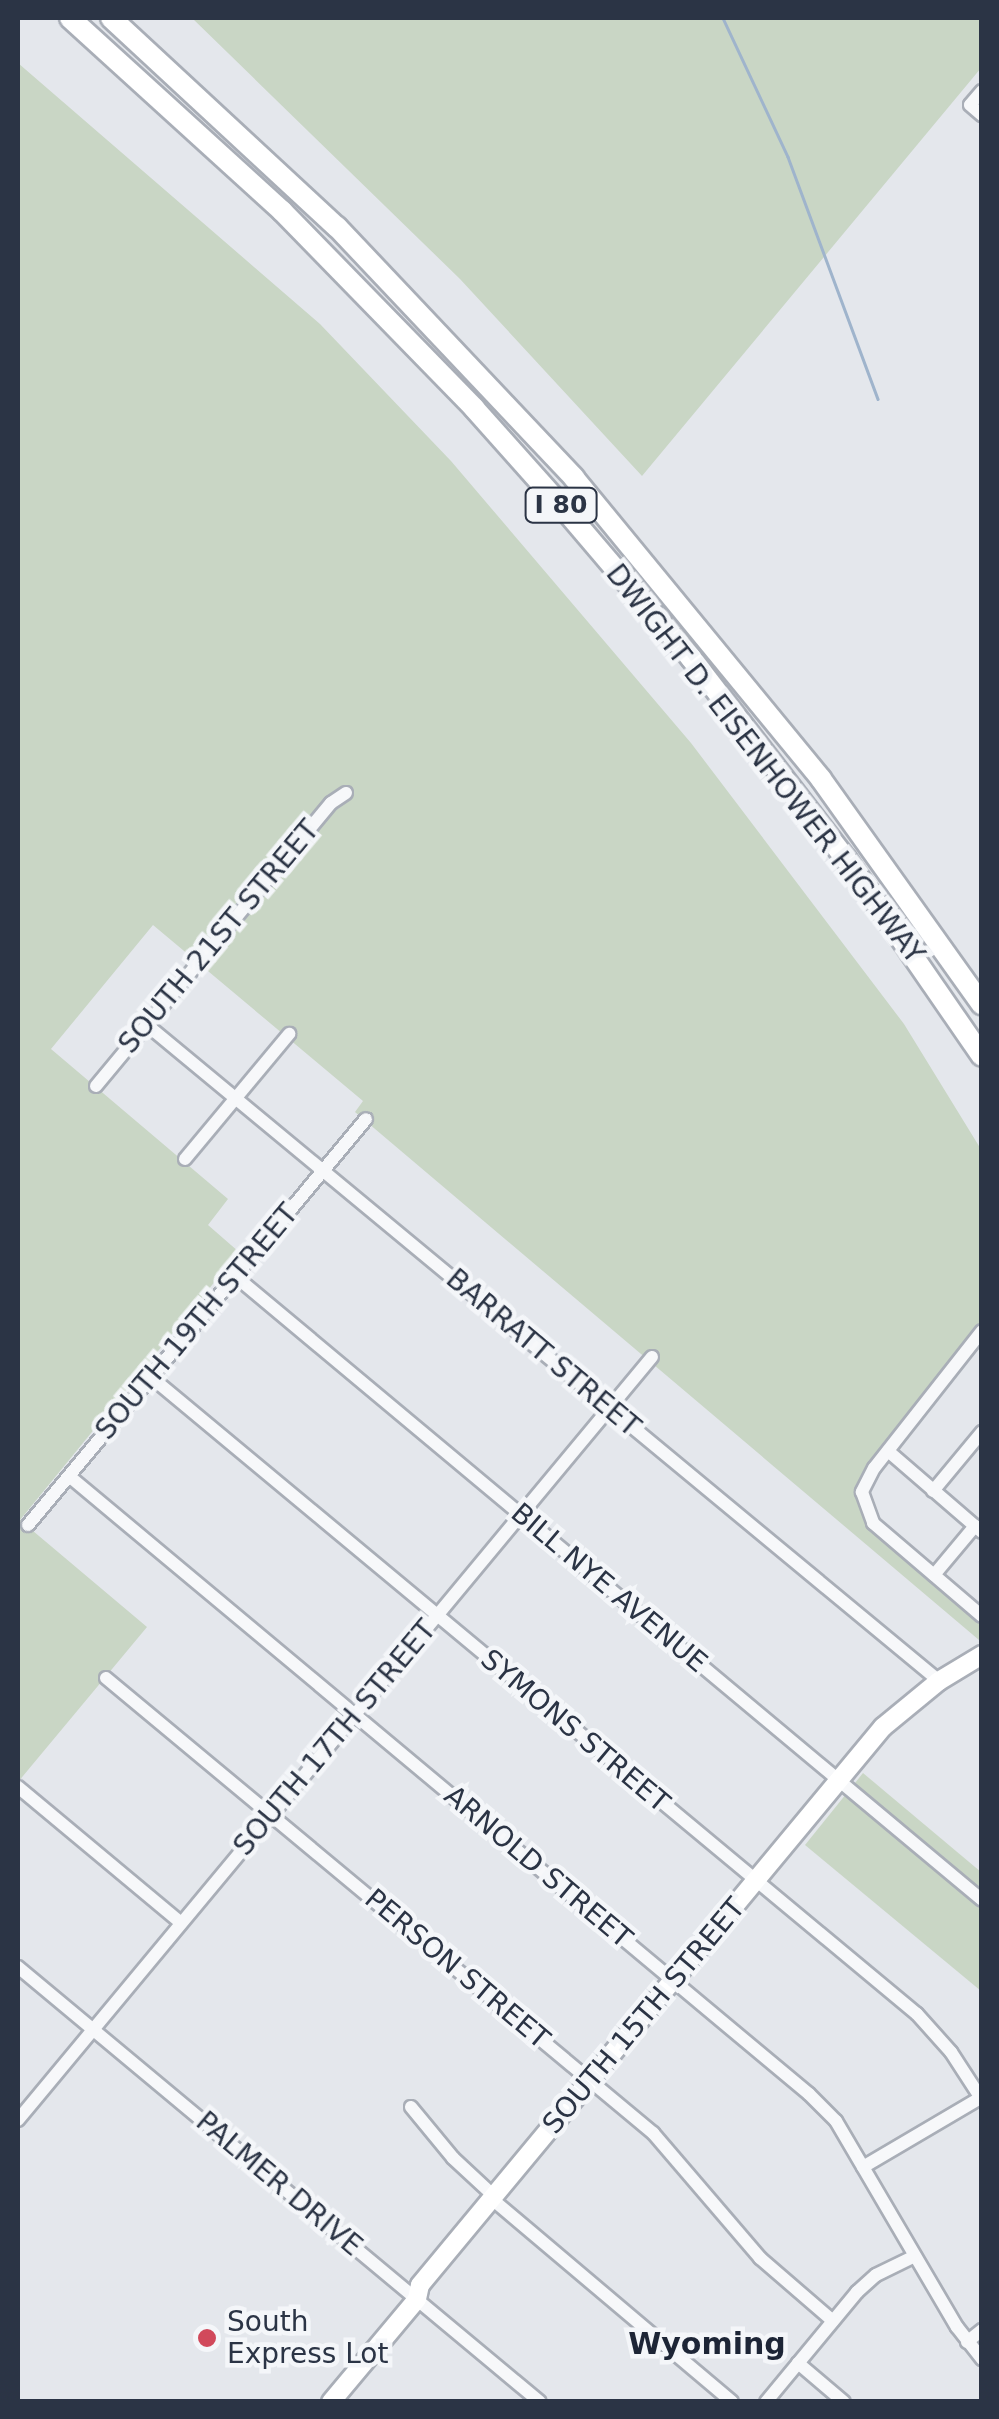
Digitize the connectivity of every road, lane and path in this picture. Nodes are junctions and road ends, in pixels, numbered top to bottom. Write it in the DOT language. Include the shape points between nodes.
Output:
graph roads {
  1 [pos="70,18"];
  2 [pos="111,18"];
  3 [pos="982,91"];
  4 [pos="982,115"];
  5 [pos="346,793"];
  6 [pos="982,1005"];
  7 [pos="147,1025"];
  8 [pos="289,1034"];
  9 [pos="982,1056"];
  10 [pos="96,1086"];
  11 [pos="236,1098"];
  12 [pos="366,1119"];
  13 [pos="185,1159"];
  14 [pos="323,1171"];
  15 [pos="236,1276"];
  16 [pos="982,1331"];
  17 [pos="652,1357"];
  18 [pos="151,1377"];
  19 [pos="609,1408"];
  20 [pos="982,1432"];
  21 [pos="888,1452"];
  22 [pos="68,1476"];
  23 [pos="933,1490"];
  24 [pos="521,1514"];
  25 [pos="28,1525"];
  26 [pos="978,1529"];
  27 [pos="934,1575"];
  28 [pos="436,1616"];
  29 [pos="982,1616"];
  30 [pos="982,1655"];
  31 [pos="106,1678"];
  32 [pos="938,1681"];
  33 [pos="354,1714"];
  34 [pos="839,1780"];
  35 [pos="18,1787"];
  36 [pos="272,1814"];
  37 [pos="755,1882"];
  38 [pos="982,1900"];
  39 [pos="182,1922"];
  40 [pos="18,1967"];
  41 [pos="673,1980"];
  42 [pos="92,2030"];
  43 [pos="590,2081"];
  44 [pos="981,2098"];
  45 [pos="410,2108"];
  46 [pos="18,2120"];
  47 [pos="862,2167"];
  48 [pos="493,2198"];
  49 [pos="915,2256"];
  50 [pos="417,2299"];
  51 [pos="833,2321"];
  52 [pos="982,2330"];
  53 [pos="966,2342"];
  54 [pos="982,2359"];
  55 [pos="798,2363"];
  56 [pos="338,2399"];
  57 [pos="540,2402"];
  58 [pos="732,2402"];
  59 [pos="766,2402"];
  60 [pos="844,2402"];
  1 -- 9 [label="highway, DWIGHT D. EISENHOWER HIGHWAY / I 80" via="282,212 565,510 691,658 834,844"];
  2 -- 6 [label="highway, DWIGHT D. EISENHOWER HIGHWAY / I 80" via="337,227 574,478 821,779"];
  3 -- 4 [label="street" via="970,105"];
  5 -- 7 [label="street, SOUTH 21ST STREET"];
  7 -- 10 [label="street, SOUTH 21ST STREET"];
  7 -- 11 [label="street, BARRATT STREET"];
  8 -- 11 [label="street"];
  11 -- 13 [label="street"];
  11 -- 14 [label="street, BARRATT STREET"];
  12 -- 14 [label="street, SOUTH 19TH STREET"];
  14 -- 15 [label="street, SOUTH 19TH STREET"];
  14 -- 19 [label="street, BARRATT STREET"];
  15 -- 18 [label="street, SOUTH 19TH STREET"];
  15 -- 24 [label="street, BILL NYE AVENUE"];
  16 -- 21 [label="street"];
  17 -- 19 [label="street, SOUTH 17TH STREET"];
  18 -- 22 [label="street, SOUTH 19TH STREET"];
  18 -- 28 [label="street, SYMONS STREET"];
  19 -- 24 [label="street, SOUTH 17TH STREET"];
  19 -- 32 [label="street, BARRATT STREET"];
  20 -- 23 [label="street"];
  21 -- 23 [label="street"];
  21 -- 27 [label="street" via="865,1482 862,1502 873,1522"];
  22 -- 25 [label="street, SOUTH 19TH STREET"];
  22 -- 33 [label="street, ARNOLD STREET"];
  23 -- 26 [label="street"];
  24 -- 28 [label="street, SOUTH 17TH STREET"];
  24 -- 34 [label="street, BILL NYE AVENUE"];
  26 -- 27 [label="street"];
  27 -- 29 [label="street"];
  28 -- 33 [label="street, SOUTH 17TH STREET"];
  28 -- 37 [label="street, SYMONS STREET"];
  30 -- 32 [label="main road, SOUTH 15TH STREET"];
  31 -- 36 [label="street, PERSON STREET"];
  32 -- 34 [label="main road, SOUTH 15TH STREET" via="883,1727"];
  33 -- 36 [label="street, SOUTH 17TH STREET"];
  33 -- 41 [label="street, ARNOLD STREET"];
  34 -- 37 [label="main road, SOUTH 15TH STREET"];
  34 -- 38 [label="street, BILL NYE AVENUE"];
  35 -- 39 [label="street"];
  36 -- 39 [label="street, SOUTH 17TH STREET"];
  36 -- 43 [label="street, PERSON STREET"];
  37 -- 41 [label="main road, SOUTH 15TH STREET"];
  37 -- 44 [label="street, SYMONS STREET" via="918,2014"];
  39 -- 42 [label="street, SOUTH 17TH STREET"];
  40 -- 42 [label="street, PALMER DRIVE"];
  41 -- 43 [label="main road, SOUTH 15TH STREET"];
  41 -- 47 [label="street, ARNOLD STREET" via="809,2094 836,2122"];
  42 -- 46 [label="street, SOUTH 17TH STREET"];
  42 -- 50 [label="street, PALMER DRIVE"];
  43 -- 48 [label="main road, SOUTH 15TH STREET"];
  43 -- 51 [label="street, PERSON STREET" via="672,2152 760,2258"];
  44 -- 47 [label="street"];
  45 -- 48 [label="street"];
  47 -- 49 [label="street, ARNOLD STREET"];
  48 -- 50 [label="main road, SOUTH 15TH STREET" via="420,2286"];
  48 -- 58 [label="street"];
  49 -- 51 [label="street" via="876,2275"];
  49 -- 53 [label="street, ARNOLD STREET"];
  50 -- 56 [label="main road, SOUTH 15TH STREET"];
  50 -- 57 [label="street, PALMER DRIVE"];
  51 -- 55 [label="street"];
  52 -- 53 [label="street"];
  53 -- 54 [label="street, ARNOLD STREET"];
  55 -- 59 [label="street"];
  55 -- 60 [label="street"];
}
